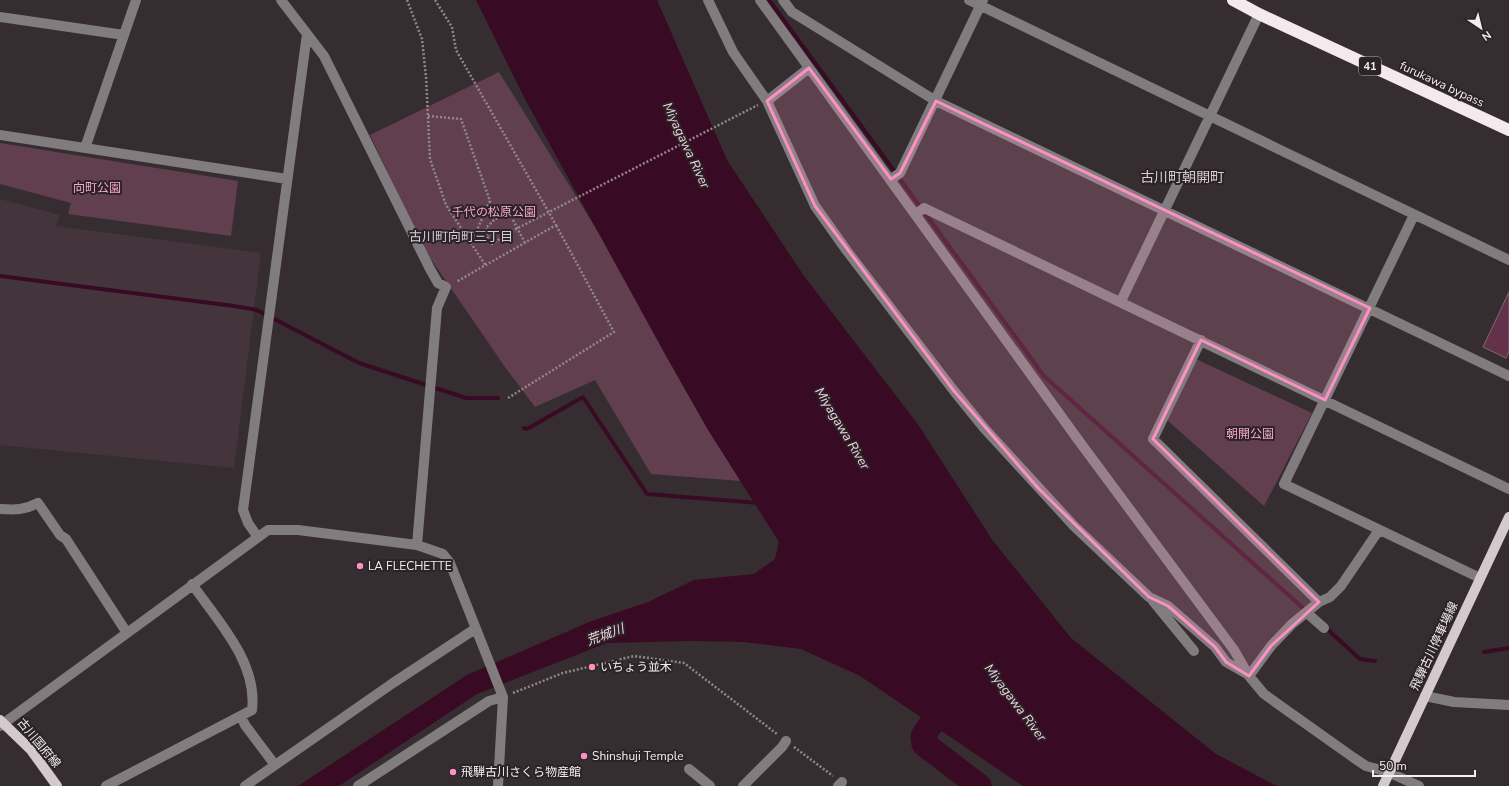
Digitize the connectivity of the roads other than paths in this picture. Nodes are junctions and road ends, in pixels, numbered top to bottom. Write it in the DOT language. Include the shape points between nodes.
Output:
graph roads {
  1 [pos="136,0"];
  2 [pos="281,0"];
  3 [pos="708,0"];
  4 [pos="760,0"];
  5 [pos="783,0"];
  6 [pos="969,0"];
  7 [pos="1233,0"];
  8 [pos="981,3"];
  9 [pos="1259,14"];
  10 [pos="0,17"];
  11 [pos="307,34"];
  12 [pos="124,35"];
  13 [pos="809,68"];
  14 [pos="767,101"];
  15 [pos="936,101"];
  16 [pos="1209,116"];
  17 [pos="1509,130"];
  18 [pos="0,135"];
  19 [pos="85,148"];
  20 [pos="894,176"];
  21 [pos="287,179"];
  22 [pos="1164,210"];
  23 [pos="919,212"];
  24 [pos="1414,216"];
  25 [pos="1509,260"];
  26 [pos="1121,301"];
  27 [pos="1370,308"];
  28 [pos="1201,340"];
  29 [pos="1509,376"];
  30 [pos="1325,400"];
  31 [pos="1509,489"];
  32 [pos="0,509"];
  33 [pos="1509,517"];
  34 [pos="1379,530"];
  35 [pos="257,536"];
  36 [pos="417,545"];
  37 [pos="1480,578"];
  38 [pos="192,584"];
  39 [pos="1149,597"];
  40 [pos="1319,602"];
  41 [pos="1307,613"];
  42 [pos="1324,628"];
  43 [pos="127,633"];
  44 [pos="476,633"];
  45 [pos="1194,651"];
  46 [pos="1249,676"];
  47 [pos="1425,696"];
  48 [pos="503,697"];
  49 [pos="1509,704"];
  50 [pos="241,716"];
  51 [pos="2,723"];
  52 [pos="786,741"];
  53 [pos="275,765"];
  54 [pos="689,769"];
  55 [pos="1388,772"];
  56 [pos="1384,784"];
  57 [pos="57,786"];
  58 [pos="106,786"];
  59 [pos="245,786"];
  60 [pos="358,786"];
  61 [pos="498,786"];
  62 [pos="710,786"];
  63 [pos="743,786"];
  64 [pos="1419,786"];
  1 -- 12 [label="street"];
  2 -- 11 [label="street"];
  3 -- 14 [label="street" via="733,52"];
  4 -- 13 [label="street"];
  5 -- 15 [label="street" via="792,12"];
  6 -- 8 [label="street"];
  7 -- 9 [label="highway, furukawa bypass / 41"];
  8 -- 15 [label="street"];
  8 -- 16 [label="street"];
  9 -- 16 [label="street"];
  9 -- 17 [label="highway, furukawa bypass / 41"];
  10 -- 12 [label="street"];
  11 -- 21 [label="street"];
  11 -- 36 [label="street" via="324,56 430,270 438,282 446,287 437,308"];
  12 -- 19 [label="street"];
  13 -- 14 [label="street"];
  13 -- 20 [label="street"];
  14 -- 39 [label="street" via="815,206 949,384 984,428 1038,488"];
  15 -- 20 [label="street"];
  15 -- 22 [label="street"];
  16 -- 22 [label="street"];
  16 -- 24 [label="street"];
  18 -- 19 [label="street"];
  19 -- 21 [label="street"];
  20 -- 23 [label="street"];
  21 -- 35 [label="street" via="243,510"];
  22 -- 26 [label="street"];
  22 -- 27 [label="street"];
  23 -- 26 [label="street"];
  23 -- 46 [label="street" via="1079,441 1234,650"];
  24 -- 25 [label="street"];
  24 -- 27 [label="street"];
  26 -- 28 [label="street"];
  27 -- 29 [label="street"];
  27 -- 30 [label="street"];
  28 -- 30 [label="street"];
  28 -- 40 [label="street" via="1153,439"];
  30 -- 31 [label="street"];
  30 -- 34 [label="street" via="1284,484"];
  32 -- 43 [label="street" via="28,509 38,503 60,535 66,539"];
  33 -- 37 [label="main road, 飛騨古川停車場線"];
  34 -- 37 [label="street"];
  34 -- 40 [label="street" via="1341,586 1330,597"];
  35 -- 36 [label="street" via="276,529"];
  35 -- 38 [label="street"];
  36 -- 44 [label="street" via="443,554 450,563"];
  37 -- 47 [label="main road, 飛騨古川停車場線"];
  38 -- 43 [label="street"];
  38 -- 50 [label="street" via="245,664 253,698 252,710"];
  39 -- 45 [label="street"];
  39 -- 46 [label="street" via="1168,606 1215,647 1226,662"];
  40 -- 41 [label="street"];
  41 -- 42 [label="street"];
  41 -- 46 [label="street" via="1292,624 1271,646"];
  43 -- 51 [label="street"];
  44 -- 48 [label="street"];
  44 -- 53 [label="street" via="393,683"];
  46 -- 55 [label="street" via="1264,694 1354,758 1366,766"];
  47 -- 49 [label="street" via="1454,702"];
  47 -- 55 [label="main road, 飛騨古川停車場線"];
  48 -- 60 [label="street" via="489,701"];
  48 -- 61 [label="street"];
  50 -- 53 [label="street"];
  50 -- 58 [label="street"];
  51 -- 57 [label="main road, 古川国府線" via="31,750"];
  52 -- 63 [label="street"];
  53 -- 59 [label="street"];
  54 -- 62 [label="street"];
  55 -- 56 [label="main road, 飛騨古川停車場線"];
  55 -- 64 [label="street"];
}
